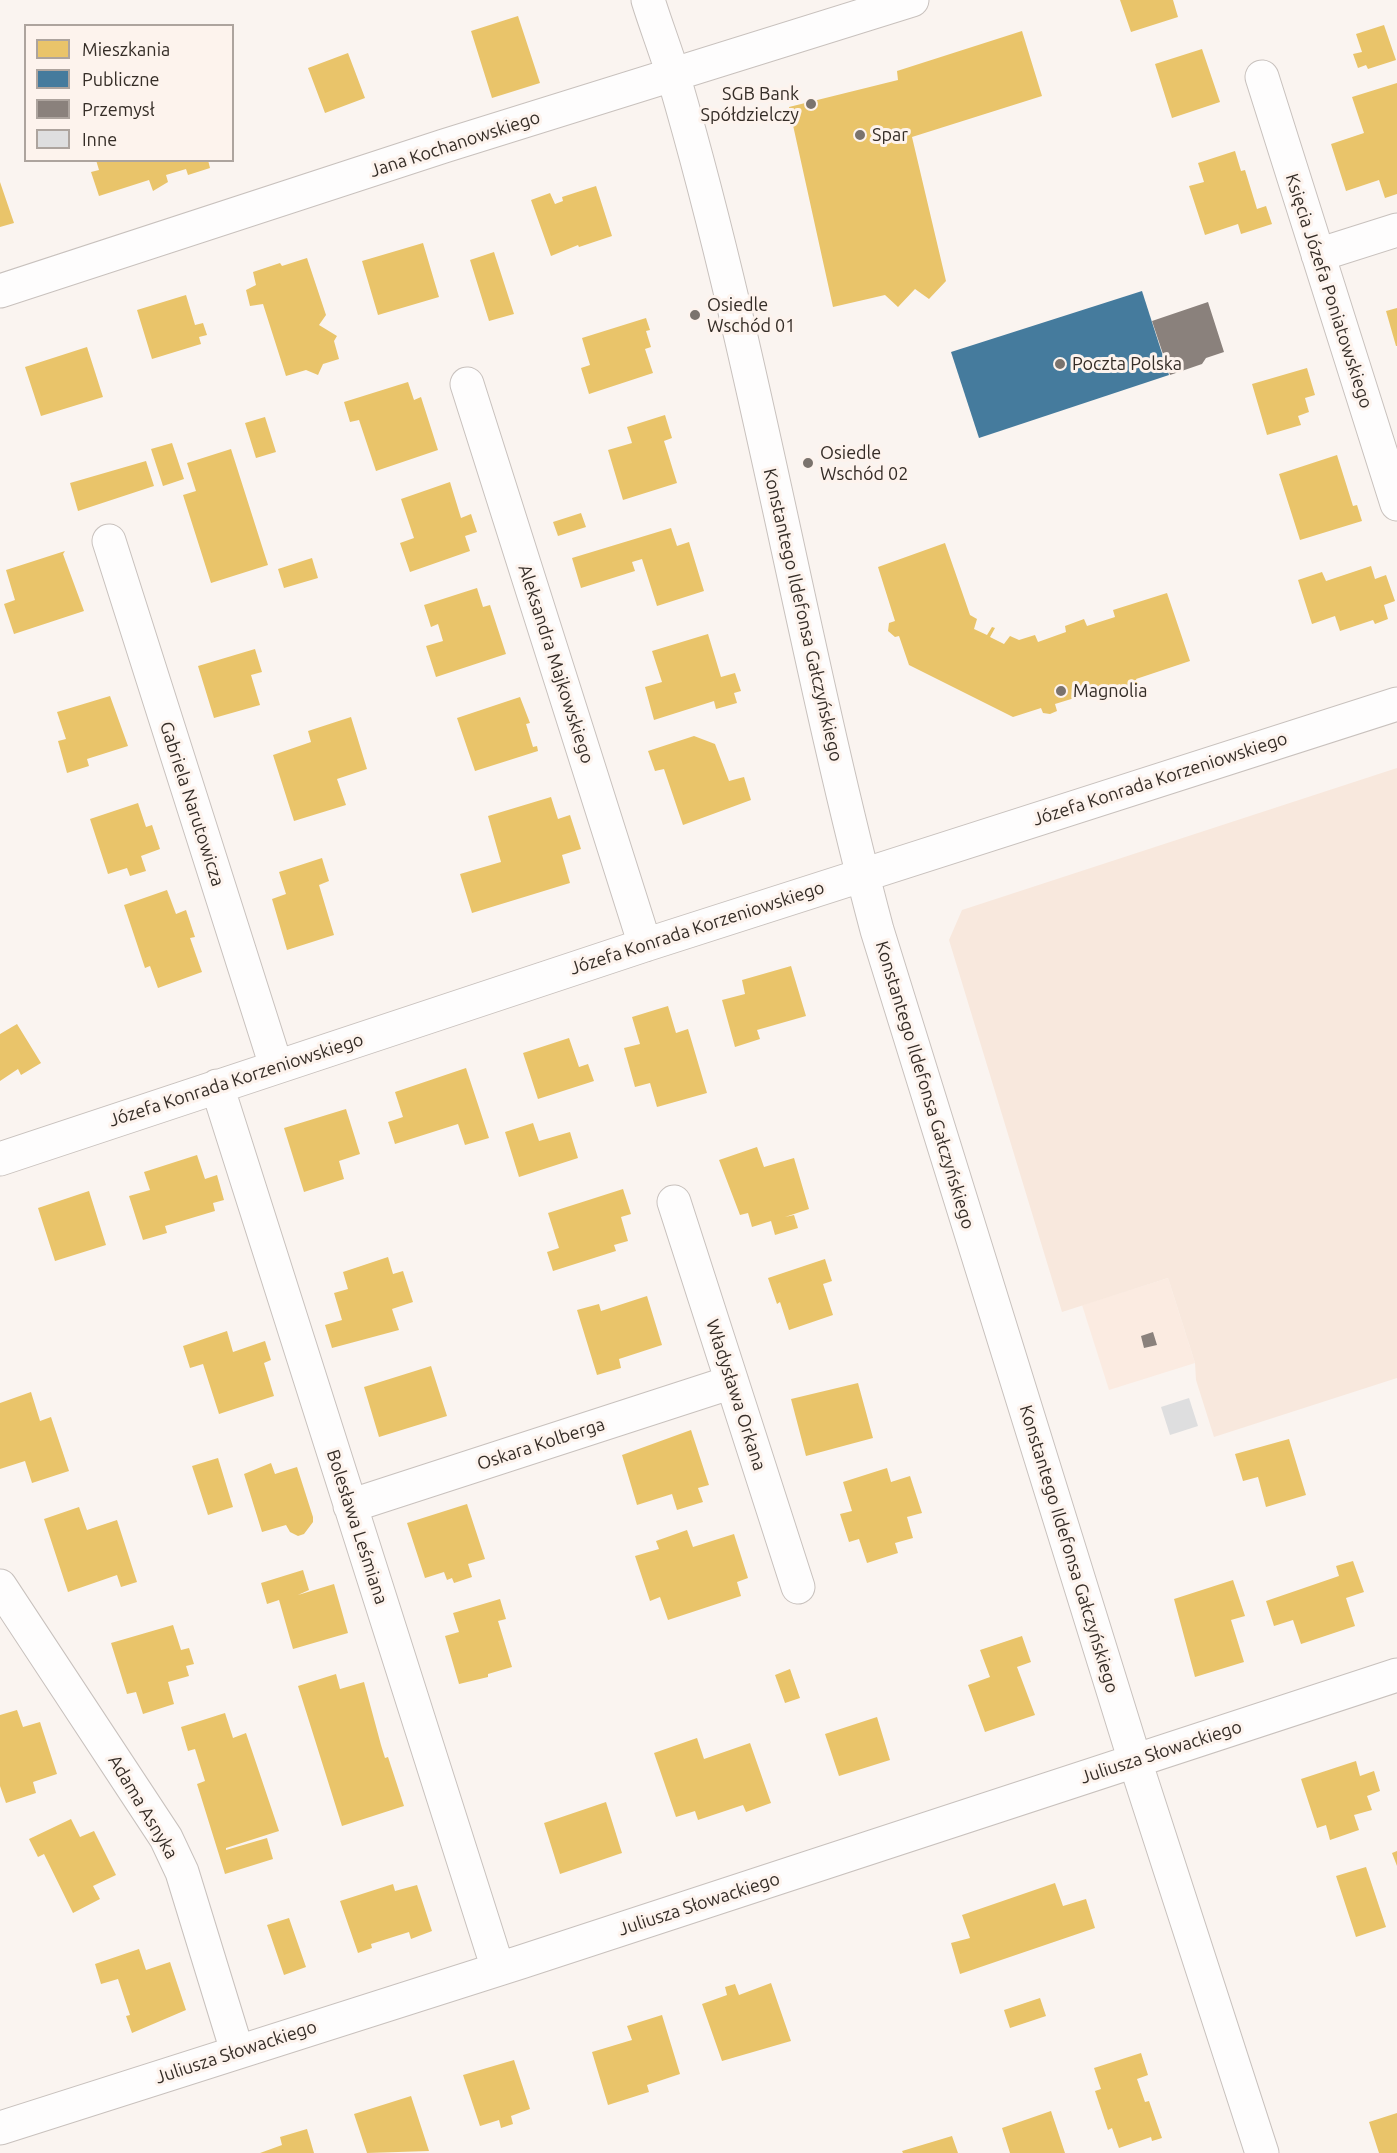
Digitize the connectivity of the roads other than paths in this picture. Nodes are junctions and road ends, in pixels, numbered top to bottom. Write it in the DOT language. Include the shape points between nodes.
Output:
graph roads {
  1 [pos="648,0"];
  2 [pos="912,0"];
  3 [pos="674,76"];
  4 [pos="1262,77"];
  5 [pos="1397,230"];
  6 [pos="1318,255"];
  7 [pos="0,291"];
  8 [pos="467,384"];
  9 [pos="1397,504"];
  10 [pos="109,541"];
  11 [pos="1397,704"];
  12 [pos="862,875"];
  13 [pos="645,945"];
  14 [pos="276,1066"];
  15 [pos="217,1086"];
  16 [pos="0,1159"];
  17 [pos="674,1202"];
  18 [pos="732,1382"];
  19 [pos="350,1506"];
  20 [pos="0,1586"];
  21 [pos="798,1587"];
  22 [pos="1397,1675"];
  23 [pos="1135,1761"];
  24 [pos="498,1969"];
  25 [pos="237,2051"];
  26 [pos="0,2128"];
  27 [pos="1255,2151"];
  1 -- 3 [label="street, Konstantego Ildefonsa Gałczyńskiego"];
  2 -- 3 [label="street, Jana Kochanowskiego"];
  3 -- 7 [label="street, Jana Kochanowskiego" via="444,146"];
  3 -- 12 [label="street, Konstantego Ildefonsa Gałczyńskiego" via="734,311"];
  4 -- 6 [label="street, Księcia Józefa Poniatowskiego"];
  5 -- 6 [label="street"];
  6 -- 9 [label="street, Księcia Józefa Poniatowskiego"];
  8 -- 13 [label="street, Aleksandra Majkowskiego"];
  10 -- 14 [label="street, Gabriela Narutowicza"];
  11 -- 12 [label="street, Józefa Konrada Korzeniowskiego"];
  12 -- 13 [label="street, Józefa Konrada Korzeniowskiego"];
  12 -- 23 [label="street, Konstantego Ildefonsa Gałczyńskiego"];
  13 -- 14 [label="street, Józefa Konrada Korzeniowskiego"];
  14 -- 15 [label="street, Józefa Konrada Korzeniowskiego"];
  15 -- 16 [label="street, Józefa Konrada Korzeniowskiego"];
  15 -- 19 [label="street, Bolesława Leśmiana"];
  17 -- 18 [label="street, Władysława Orkana"];
  18 -- 19 [label="street, Oskara Kolberga"];
  18 -- 21 [label="street, Władysława Orkana"];
  19 -- 24 [label="street, Bolesława Leśmiana"];
  20 -- 25 [label="street, Adama Asnyka" via="166,1838 182,1872"];
  22 -- 23 [label="street, Juliusza Słowackiego"];
  23 -- 24 [label="street, Juliusza Słowackiego"];
  23 -- 27 [label="street, Konstantego Ildefonsa Gałczyńskiego"];
  24 -- 25 [label="street, Juliusza Słowackiego"];
  25 -- 26 [label="street, Juliusza Słowackiego"];
}
